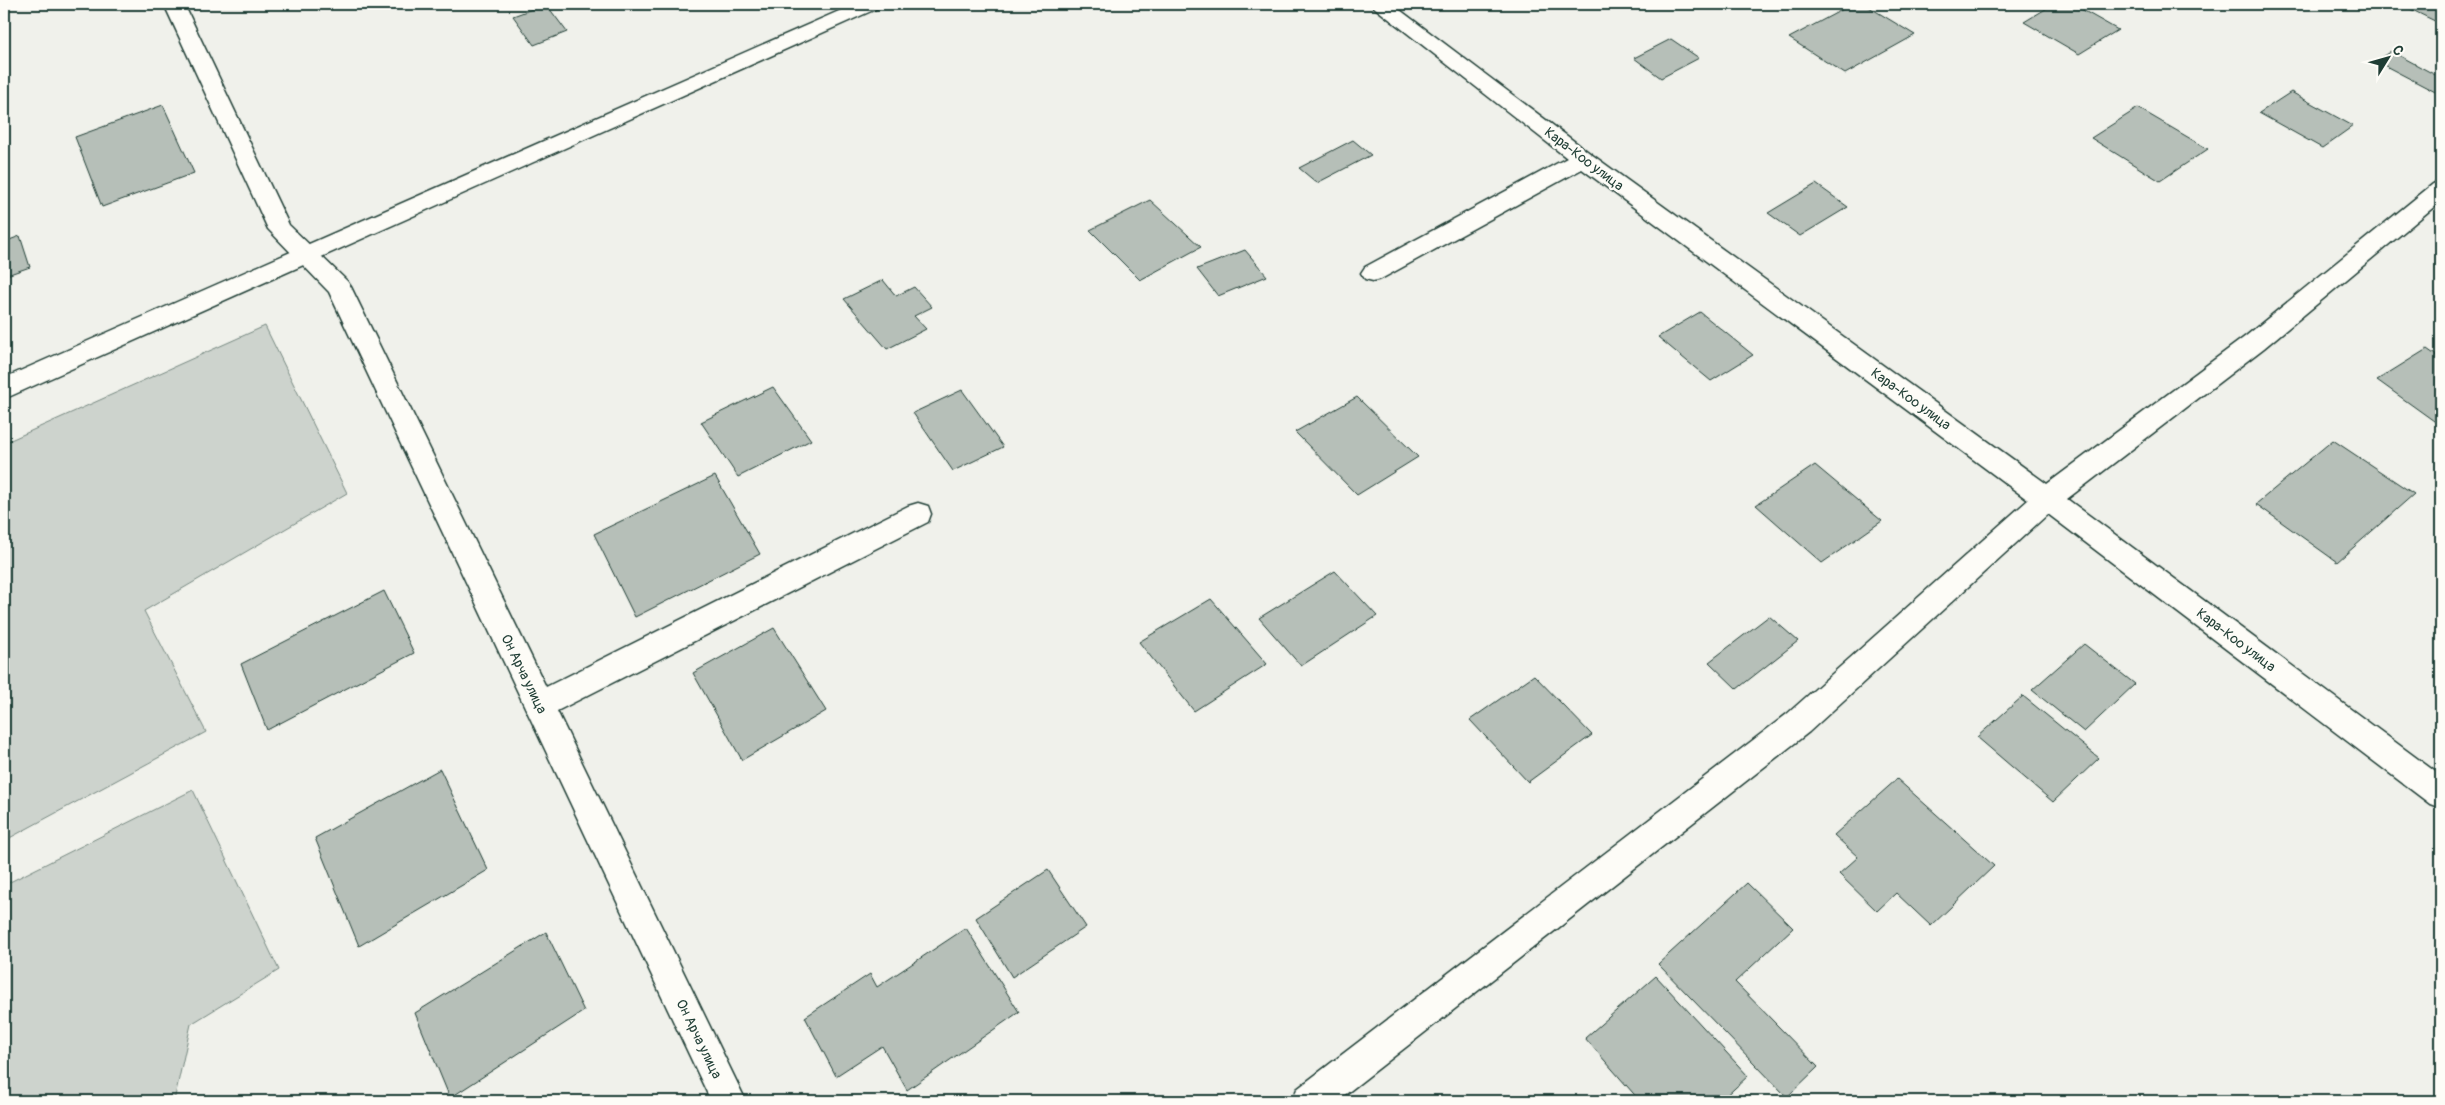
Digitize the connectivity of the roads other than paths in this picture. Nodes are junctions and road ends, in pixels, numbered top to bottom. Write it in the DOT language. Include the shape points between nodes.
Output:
graph roads {
  1 [pos="174,4"];
  2 [pos="871,4"];
  3 [pos="1380,4"];
  4 [pos="1583,158"];
  5 [pos="2441,189"];
  6 [pos="308,254"];
  7 [pos="1373,273"];
  8 [pos="4,389"];
  9 [pos="2047,499"];
  10 [pos="918,514"];
  11 [pos="540,705"];
  12 [pos="2441,794"];
  13 [pos="729,1101"];
  14 [pos="1309,1101"];
  1 -- 6 [label="street, Он Арча улица" via="280,229"];
  2 -- 6 [label="street"];
  3 -- 4 [label="street, Кара-Коо улица"];
  4 -- 7 [label="street"];
  4 -- 9 [label="street, Кара-Коо улица"];
  5 -- 9 [label="street" via="2255,342"];
  6 -- 8 [label="street"];
  6 -- 11 [label="street, Он Арча улица" via="339,287"];
  9 -- 12 [label="street, Кара-Коо улица"];
  9 -- 14 [label="street" via="1798,723"];
  10 -- 11 [label="street"];
  11 -- 13 [label="street, Он Арча улица"];
}
